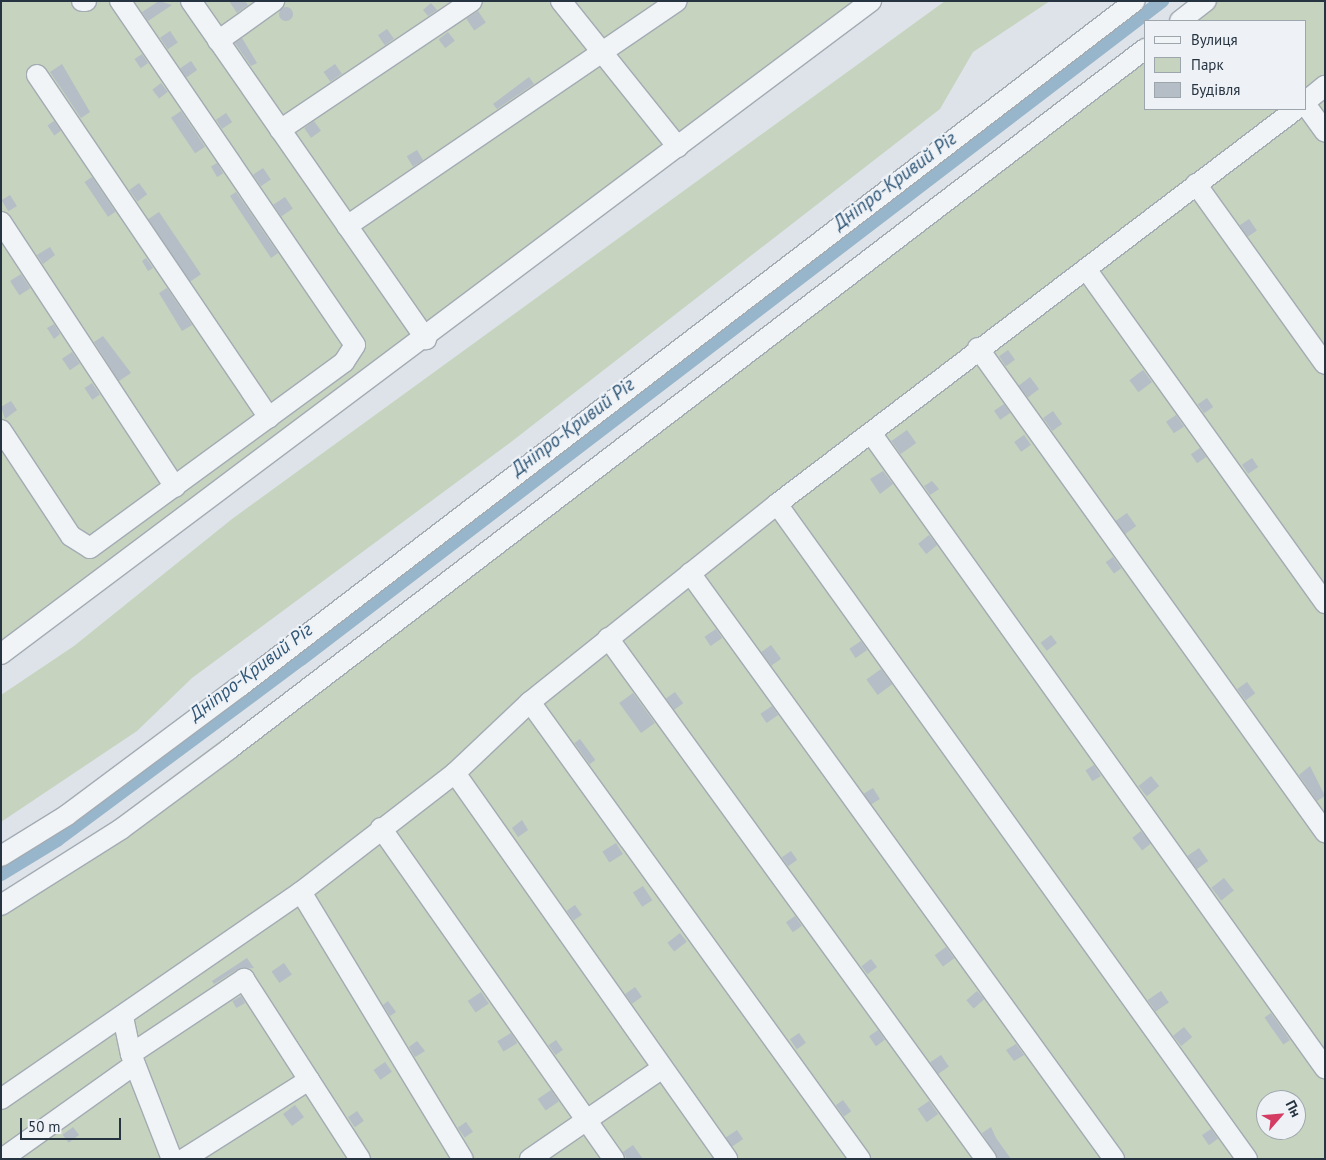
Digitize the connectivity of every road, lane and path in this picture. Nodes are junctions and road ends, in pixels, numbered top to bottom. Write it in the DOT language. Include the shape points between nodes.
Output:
graph roads {
  1 [pos="120,1"];
  2 [pos="191,1"];
  3 [pos="274,1"];
  4 [pos="472,1"];
  5 [pos="561,1"];
  6 [pos="677,1"];
  7 [pos="871,1"];
  8 [pos="1135,1"];
  9 [pos="1206,1"];
  10 [pos="1181,20"];
  11 [pos="218,40"];
  12 [pos="1144,50"];
  13 [pos="601,54"];
  14 [pos="37,75"];
  15 [pos="1325,86"];
  16 [pos="1306,102"];
  17 [pos="1306,104"];
  18 [pos="1295,110"];
  19 [pos="280,130"];
  20 [pos="1325,132"];
  21 [pos="678,147"];
  22 [pos="1196,184"];
  23 [pos="1,222"];
  24 [pos="347,226"];
  25 [pos="1086,269"];
  26 [pos="426,339"];
  27 [pos="978,348"];
  28 [pos="1325,364"];
  29 [pos="269,418"];
  30 [pos="1,430"];
  31 [pos="871,433"];
  32 [pos="178,485"];
  33 [pos="777,504"];
  34 [pos="199,508"];
  35 [pos="690,573"];
  36 [pos="1325,603"];
  37 [pos="608,638"];
  38 [pos="1,654"];
  39 [pos="530,702"];
  40 [pos="455,773"];
  41 [pos="381,828"];
  42 [pos="1325,832"];
  43 [pos="1,856"];
  44 [pos="301,892"];
  45 [pos="1,905"];
  46 [pos="123,1017"];
  47 [pos="133,1059"];
  48 [pos="1325,1068"];
  49 [pos="662,1069"];
  50 [pos="309,1080"];
  51 [pos="1,1100"];
  52 [pos="585,1118"];
  53 [pos="2,1159"];
  54 [pos="172,1159"];
  55 [pos="184,1159"];
  56 [pos="360,1159"];
  57 [pos="463,1159"];
  58 [pos="530,1159"];
  59 [pos="614,1159"];
  60 [pos="727,1159"];
  61 [pos="860,1159"];
  62 [pos="986,1159"];
  63 [pos="1114,1159"];
  64 [pos="1247,1159"];
  1 -- 29 [label="street" via="355,345 344,362"];
  2 -- 11 [label="street"];
  3 -- 11 [label="street"];
  4 -- 19 [label="street"];
  5 -- 13 [label="street"];
  6 -- 13 [label="street"];
  7 -- 21 [label="street"];
  8 -- 43 [label="street" via="239,686 67,815"];
  9 -- 10 [label="street"];
  11 -- 19 [label="street"];
  12 -- 45 [label="street" via="229,749 121,829"];
  13 -- 21 [label="street"];
  13 -- 24 [label="street"];
  14 -- 29 [label="street"];
  15 -- 16 [label="street"];
  17 -- 20 [label="street"];
  18 -- 22 [label="street"];
  19 -- 24 [label="street"];
  21 -- 26 [label="street"];
  22 -- 25 [label="street"];
  22 -- 28 [label="street"];
  23 -- 32 [label="street"];
  24 -- 26 [label="street"];
  25 -- 27 [label="street"];
  25 -- 36 [label="street"];
  26 -- 34 [label="street"];
  27 -- 31 [label="street"];
  27 -- 42 [label="street"];
  29 -- 32 [label="street"];
  30 -- 32 [label="street" via="81,546 90,548"];
  31 -- 33 [label="street"];
  31 -- 48 [label="street"];
  32 -- 34 [label="street"];
  33 -- 35 [label="street"];
  33 -- 64 [label="street"];
  34 -- 38 [label="street"];
  35 -- 37 [label="street"];
  35 -- 63 [label="street"];
  37 -- 39 [label="street"];
  37 -- 62 [label="street"];
  39 -- 40 [label="street"];
  39 -- 61 [label="street"];
  40 -- 41 [label="street"];
  40 -- 49 [label="street"];
  41 -- 44 [label="street"];
  41 -- 52 [label="street"];
  44 -- 46 [label="street"];
  44 -- 57 [label="street"];
  46 -- 47 [label="street"];
  46 -- 51 [label="street"];
  47 -- 50 [label="street" via="244,979"];
  47 -- 53 [label="street"];
  47 -- 54 [label="street"];
  49 -- 52 [label="street"];
  49 -- 60 [label="street"];
  50 -- 55 [label="street"];
  50 -- 56 [label="street"];
  52 -- 58 [label="street"];
  52 -- 59 [label="street"];
}
